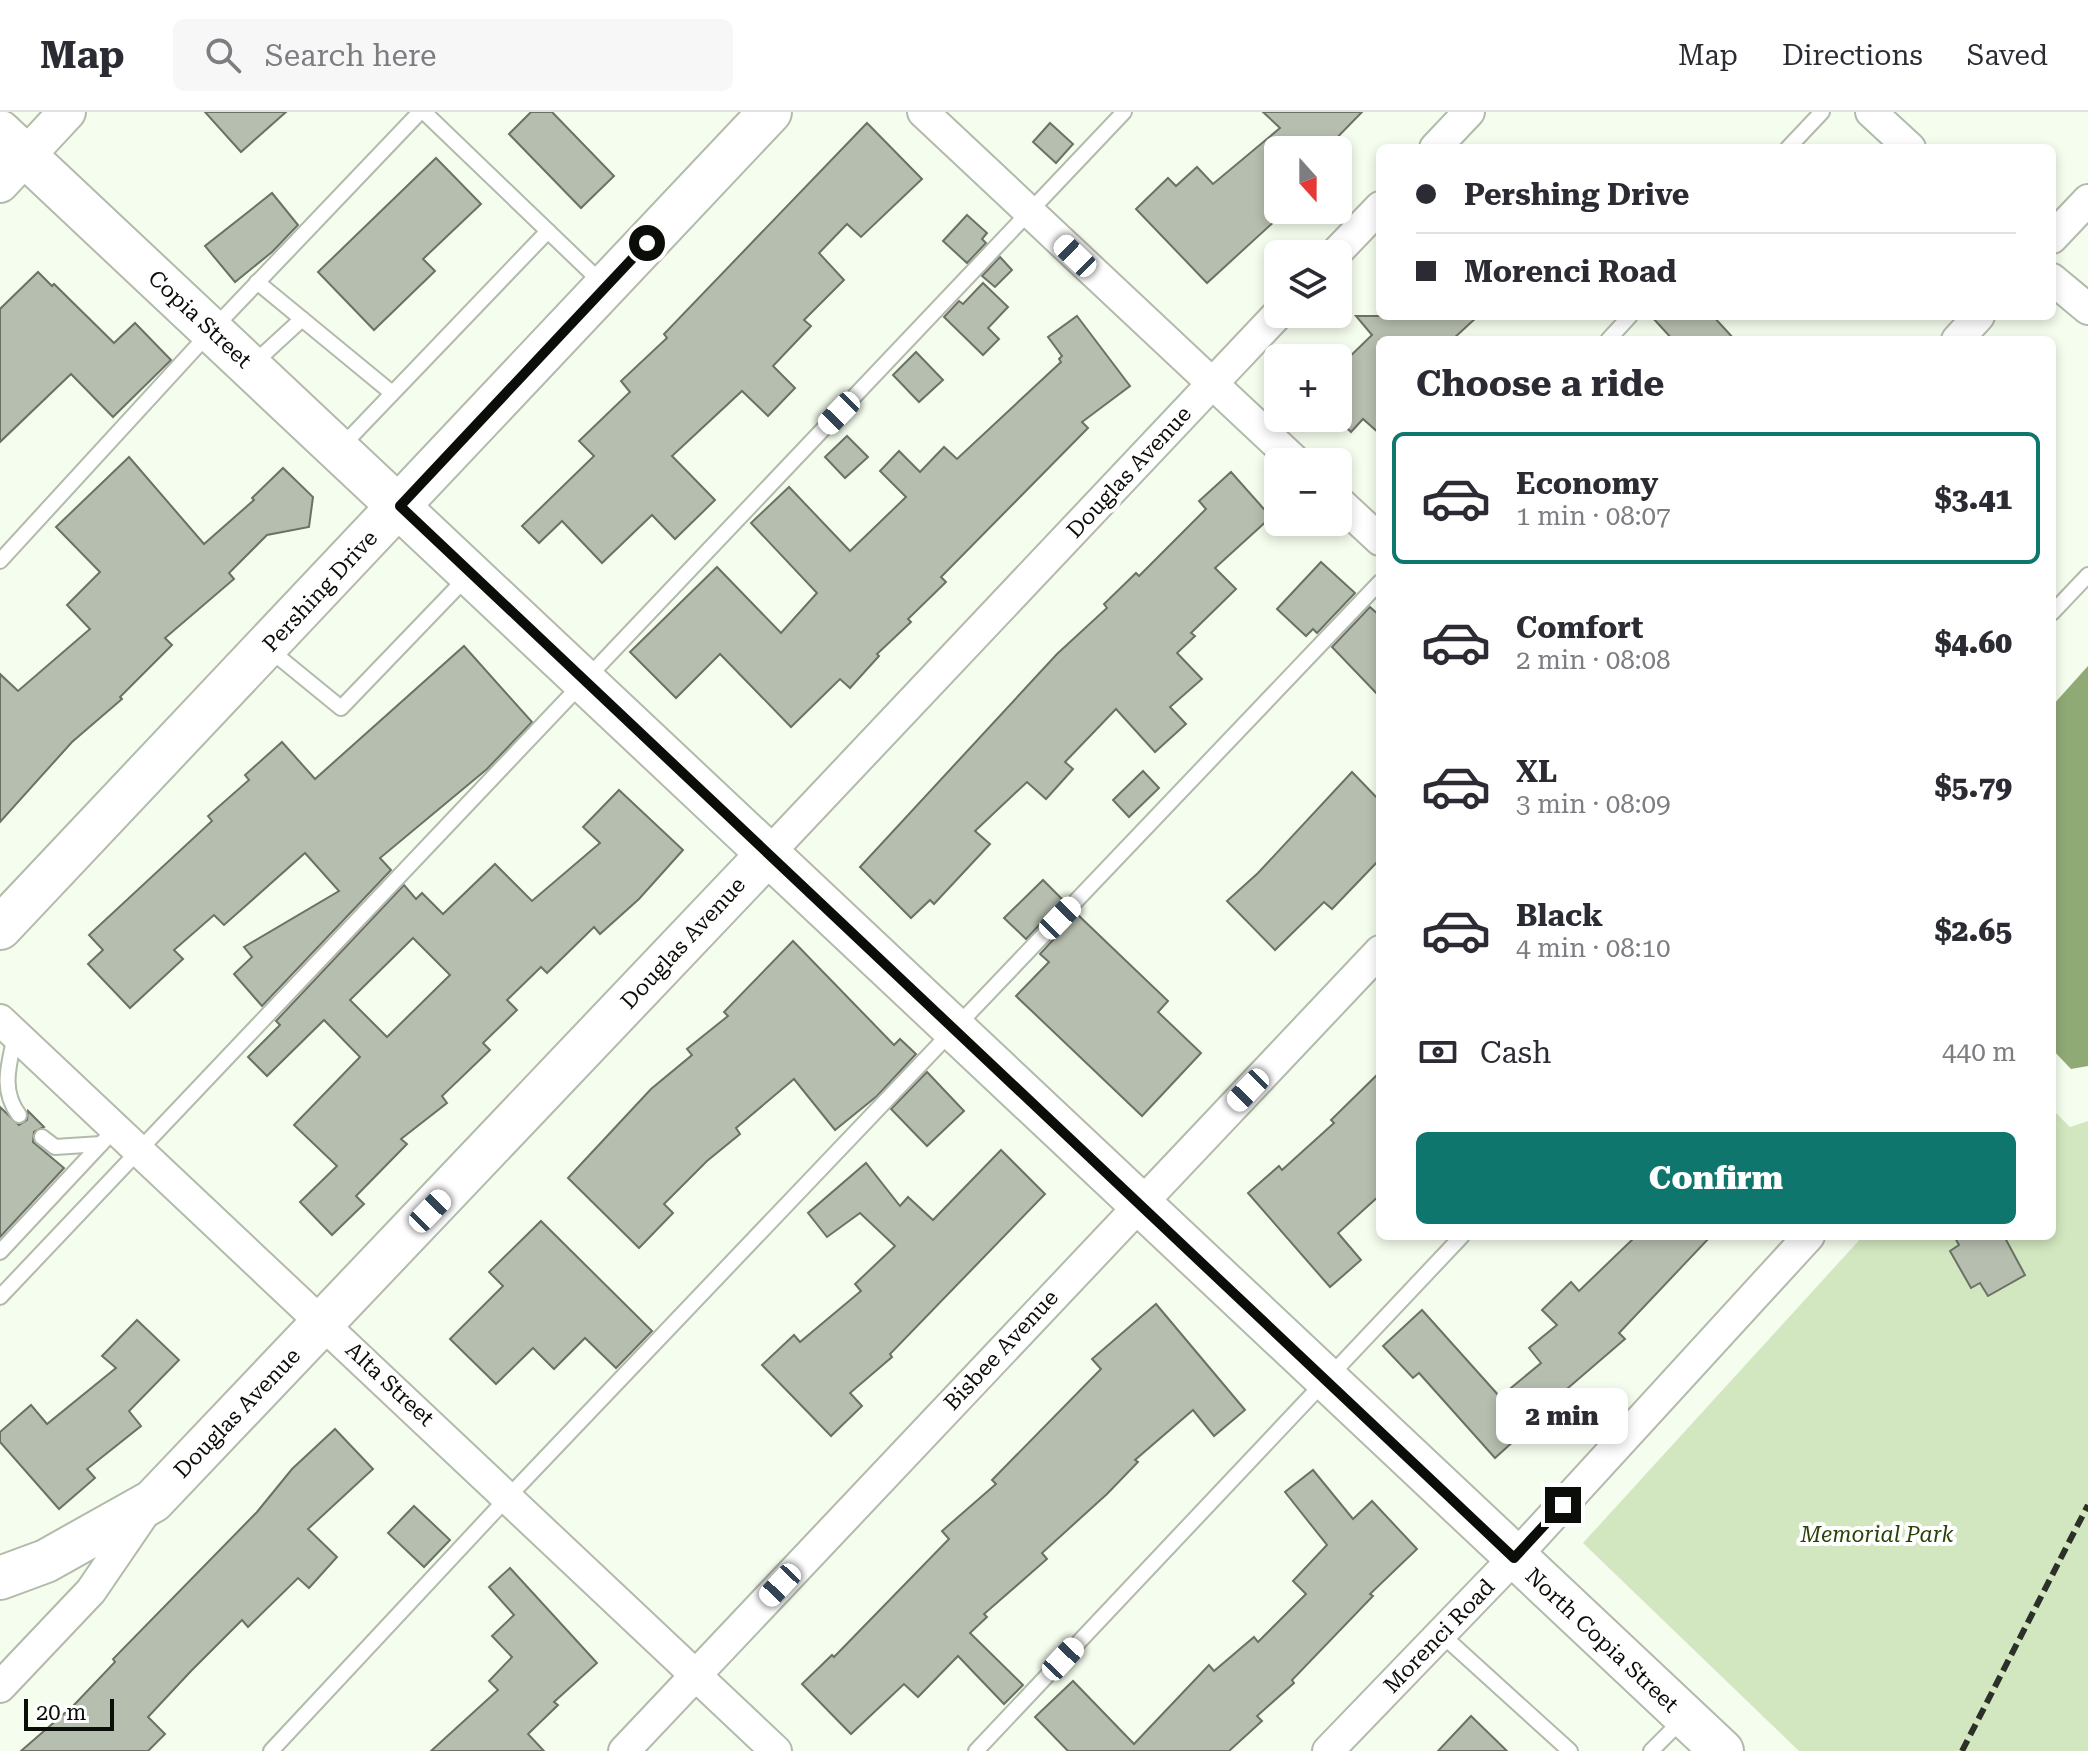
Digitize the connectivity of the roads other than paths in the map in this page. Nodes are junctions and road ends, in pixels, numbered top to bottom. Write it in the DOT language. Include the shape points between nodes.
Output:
graph roads {
  1 [pos="67,112"];
  2 [pos="422,112"];
  3 [pos="770,112"];
  4 [pos="923,112"];
  5 [pos="1124,112"];
  6 [pos="1469,112"];
  7 [pos="1822,112"];
  8 [pos="1871,112"];
  9 [pos="1439,144"];
  10 [pos="1792,144"];
  11 [pos="1906,144"];
  12 [pos="9,157"];
  13 [pos="2088,200"];
  14 [pos="1376,211"];
  15 [pos="1030,213"];
  16 [pos="548,231"];
  17 [pos="2056,234"];
  18 [pos="1348,240"];
  19 [pos="257,282"];
  20 [pos="2056,282"];
  21 [pos="606,287"];
  22 [pos="2088,309"];
  23 [pos="302,319"];
  24 [pos="1626,320"];
  25 [pos="1975,320"];
  26 [pos="1265,328"];
  27 [pos="212,330"];
  28 [pos="1612,336"];
  29 [pos="1961,336"];
  30 [pos="251,367"];
  31 [pos="1212,385"];
  32 [pos="392,393"];
  33 [pos="1281,448"];
  34 [pos="340,449"];
  35 [pos="400,506"];
  36 [pos="1352,514"];
  37 [pos="1376,536"];
  38 [pos="0,561"];
  39 [pos="471,572"];
  40 [pos="2088,575"];
  41 [pos="1376,586"];
  42 [pos="2056,609"];
  43 [pos="266,647"];
  44 [pos="585,680"];
  45 [pos="768,854"];
  46 [pos="0,928"];
  47 [pos="1376,955"];
  48 [pos="8,1027"];
  49 [pos="953,1030"];
  50 [pos="19,1115"];
  51 [pos="42,1137"];
  52 [pos="118,1140"];
  53 [pos="1138,1205"];
  54 [pos="1458,1240"];
  55 [pos="1805,1240"];
  56 [pos="0,1252"];
  57 [pos="0,1297"];
  58 [pos="324,1322"];
  59 [pos="1325,1381"];
  60 [pos="509,1496"];
  61 [pos="153,1501"];
  62 [pos="1514,1558"];
  63 [pos="0,1578"];
  64 [pos="1441,1634"];
  65 [pos="696,1675"];
  66 [pos="0,1687"];
  67 [pos="1685,1717"];
  68 [pos="271,1751"];
  69 [pos="624,1751"];
  70 [pos="776,1751"];
  71 [pos="976,1751"];
  72 [pos="1328,1751"];
  73 [pos="1570,1751"];
  74 [pos="1651,1751"];
  75 [pos="1722,1751"];
  1 -- 12 [label="street"];
  2 -- 16 [label="lane"];
  2 -- 19 [label="lane"];
  3 -- 21 [label="main road, Pershing Drive"];
  4 -- 15 [label="street"];
  5 -- 15 [label="lane"];
  6 -- 9 [label="street"];
  7 -- 10 [label="lane"];
  8 -- 11 [label="street"];
  12 -- 27 [label="main road, Copia Street"];
  13 -- 17 [label="street"];
  14 -- 18 [label="street"];
  15 -- 31 [label="street"];
  15 -- 44 [label="lane"];
  16 -- 21 [label="lane"];
  16 -- 32 [label="lane"];
  19 -- 23 [label="lane"];
  19 -- 27 [label="lane"];
  20 -- 22 [label="street"];
  21 -- 35 [label="main road, Pershing Drive"];
  23 -- 30 [label="lane"];
  23 -- 32 [label="lane"];
  24 -- 28 [label="lane"];
  25 -- 29 [label="street"];
  26 -- 31 [label="street, Douglas Avenue"];
  27 -- 30 [label="main road, Copia Street"];
  27 -- 38 [label="lane"];
  30 -- 34 [label="main road, Copia Street"];
  31 -- 33 [label="street"];
  31 -- 45 [label="street, Douglas Avenue"];
  32 -- 34 [label="lane"];
  34 -- 35 [label="main road, Copia Street"];
  35 -- 39 [label="main road, North Copia Street"];
  35 -- 43 [label="main road, Pershing Drive"];
  36 -- 37 [label="street"];
  39 -- 43 [label="lane" via="341,708"];
  39 -- 44 [label="main road, North Copia Street"];
  40 -- 42 [label="lane"];
  41 -- 49 [label="lane"];
  43 -- 46 [label="main road, Pershing Drive"];
  44 -- 45 [label="main road, North Copia Street"];
  44 -- 52 [label="lane"];
  45 -- 49 [label="main road, North Copia Street"];
  45 -- 58 [label="main road, Douglas Avenue"];
  47 -- 53 [label="street, Bisbee Avenue"];
  48 -- 50 [label="lane" via="7,1094"];
  48 -- 52 [label="street, Alta Street"];
  49 -- 53 [label="main road, North Copia Street"];
  49 -- 60 [label="lane"];
  51 -- 52 [label="lane" via="55,1147"];
  52 -- 56 [label="lane"];
  52 -- 57 [label="lane"];
  52 -- 58 [label="street, Alta Street"];
  53 -- 59 [label="main road, North Copia Street"];
  53 -- 65 [label="street, Bisbee Avenue"];
  54 -- 59 [label="lane"];
  55 -- 62 [label="street, Morenci Road"];
  58 -- 60 [label="street, Alta Street"];
  58 -- 61 [label="main road, Douglas Avenue"];
  59 -- 62 [label="main road, North Copia Street"];
  59 -- 71 [label="lane"];
  60 -- 65 [label="street, Alta Street"];
  60 -- 68 [label="lane"];
  61 -- 63 [label="main road, Douglas Avenue" via="72,1547"];
  61 -- 66 [label="street, Douglas Avenue" via="91,1591"];
  62 -- 64 [label="street, Morenci Road"];
  62 -- 67 [label="main road, North Copia Street"];
  64 -- 72 [label="street, Morenci Road"];
  64 -- 73 [label="lane"];
  65 -- 69 [label="street, Bisbee Avenue"];
  65 -- 70 [label="street, Alta Street"];
  67 -- 74 [label="lane"];
  67 -- 75 [label="main road, North Copia Street"];
}
